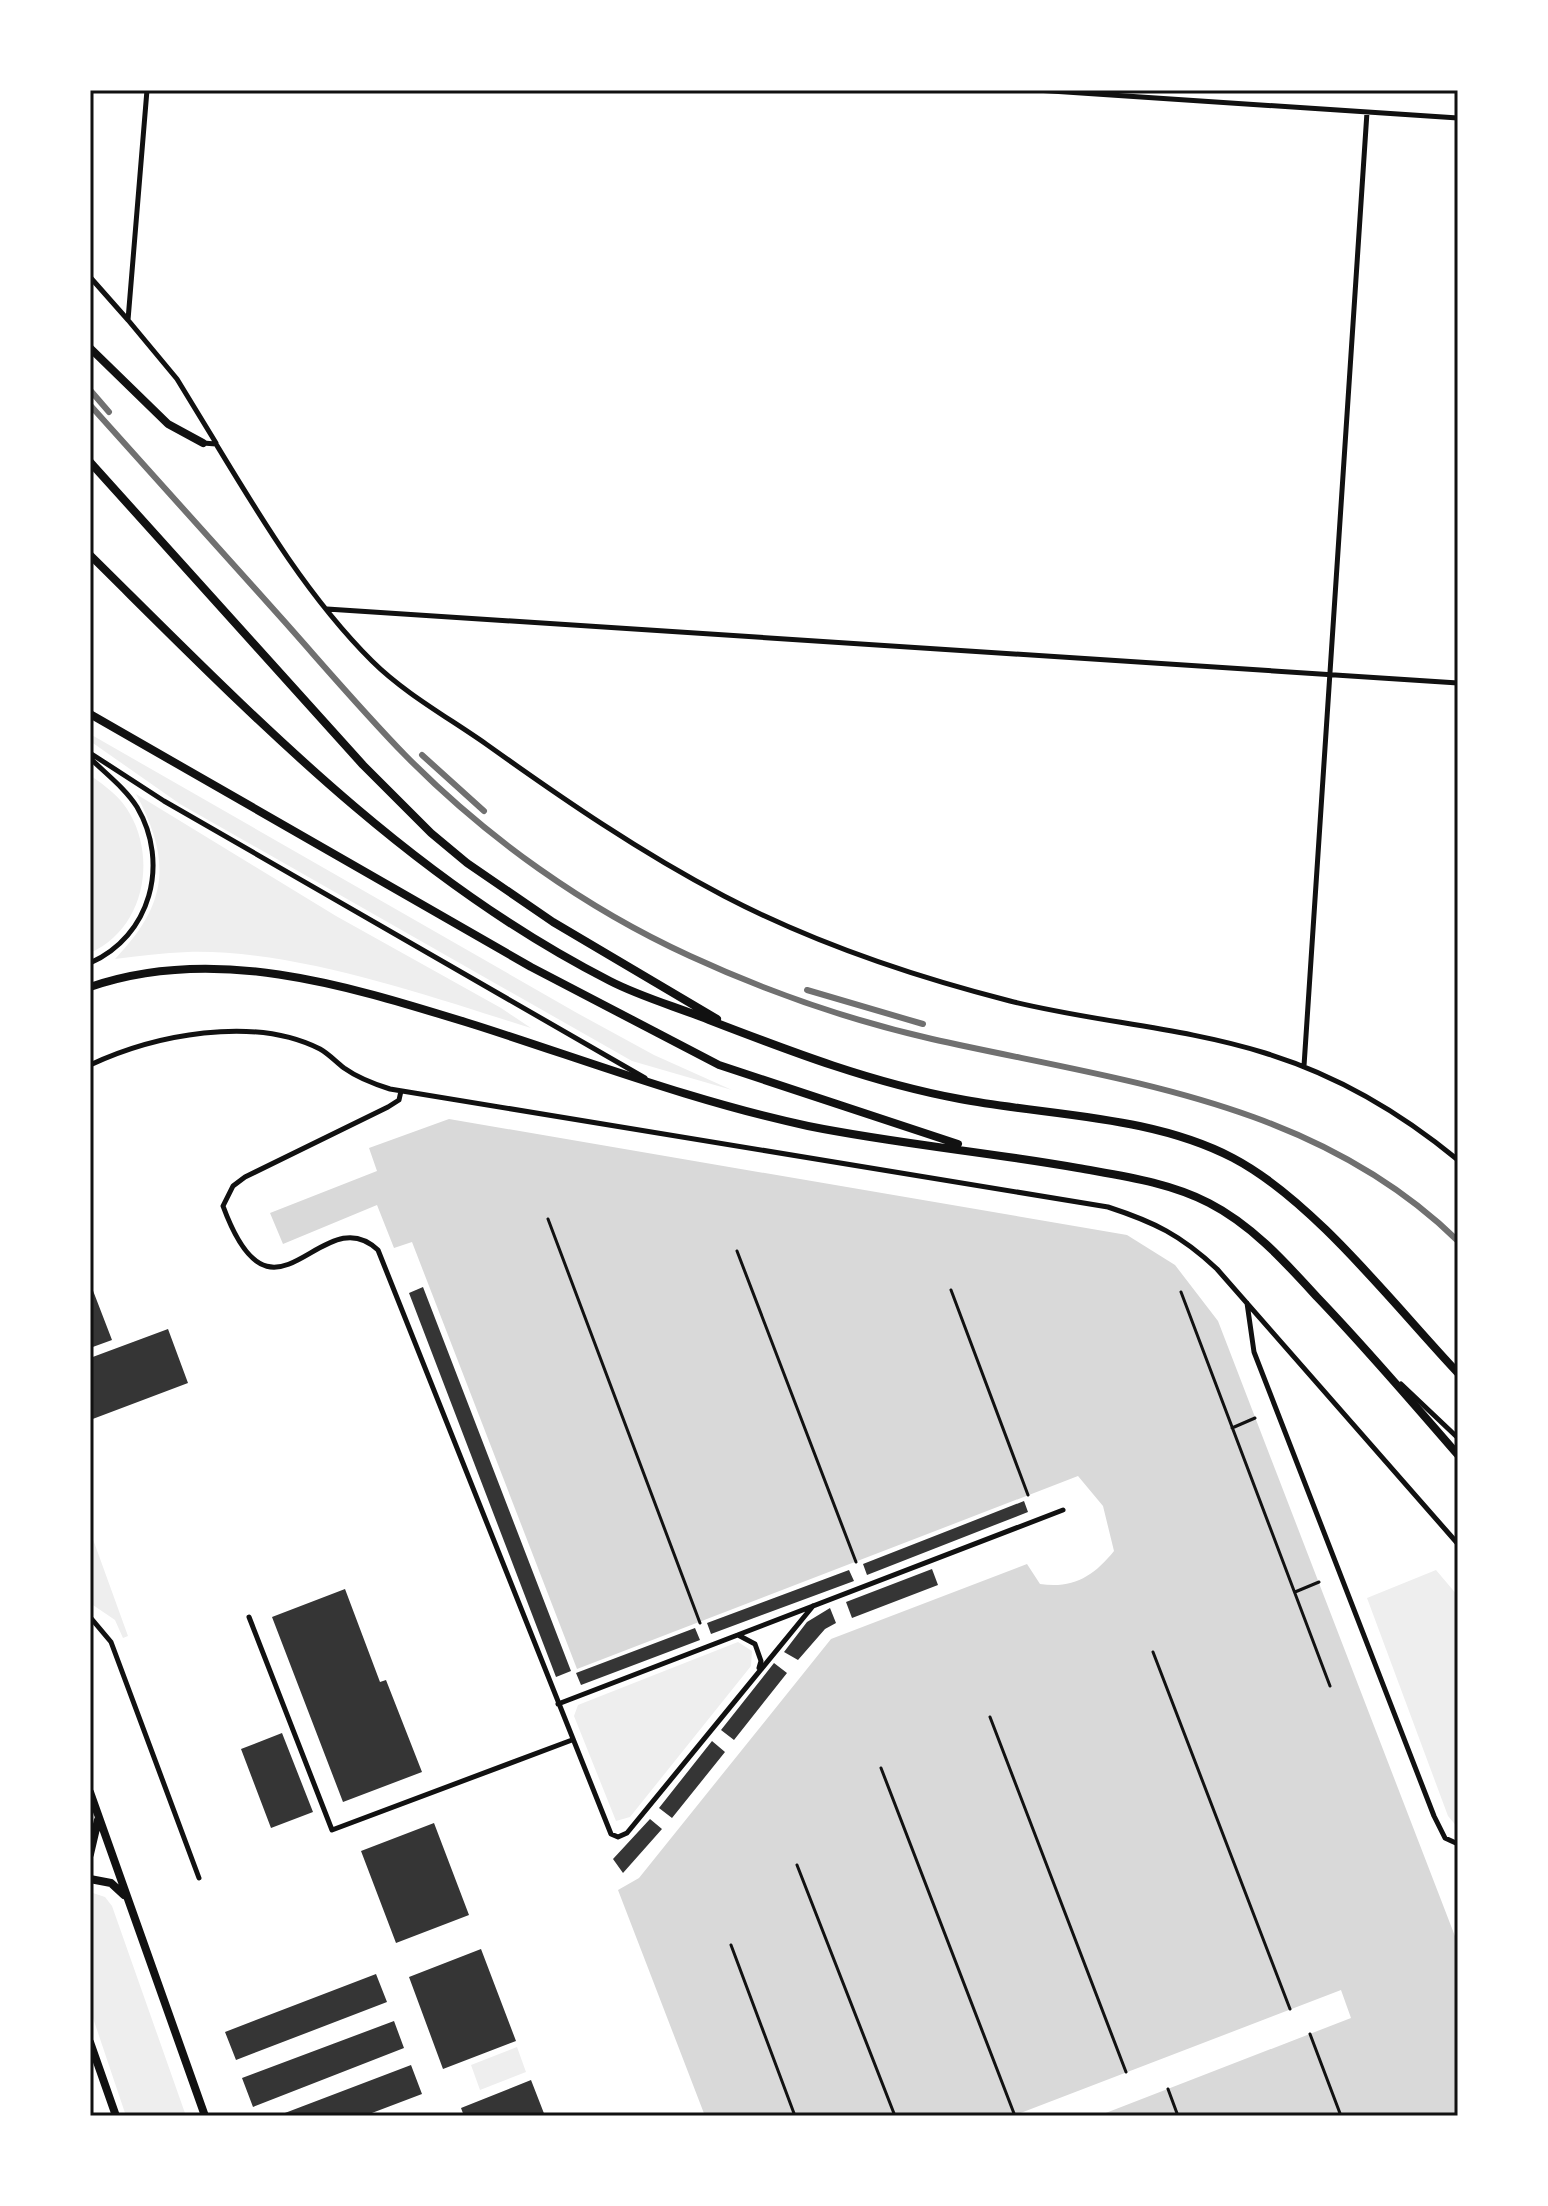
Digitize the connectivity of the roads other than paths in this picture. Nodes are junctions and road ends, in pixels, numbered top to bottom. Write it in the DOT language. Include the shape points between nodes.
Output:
graph roads {
  1 [pos="147,90"];
  2 [pos="1036,90"];
  3 [pos="1367,112"];
  4 [pos="1458,118"];
  5 [pos="90,277"];
  6 [pos="128,320"];
  7 [pos="90,348"];
  8 [pos="203,443"];
  9 [pos="216,444"];
  10 [pos="90,462"];
  11 [pos="90,555"];
  12 [pos="326,609"];
  13 [pos="1328,674"];
  14 [pos="1458,683"];
  15 [pos="90,714"];
  16 [pos="90,756"];
  17 [pos="90,963"];
  18 [pos="90,987"];
  19 [pos="742,1033"];
  20 [pos="90,1065"];
  21 [pos="1304,1066"];
  22 [pos="650,1081"];
  23 [pos="401,1091"];
  24 [pos="974,1149"];
  25 [pos="1458,1160"];
  26 [pos="1247,1302"];
  27 [pos="1374,1359"];
  28 [pos="1458,1373"];
  29 [pos="1458,1438"];
  30 [pos="1458,1455"];
  31 [pos="1063,1510"];
  32 [pos="1458,1544"];
  33 [pos="813,1606"];
  34 [pos="90,1617"];
  35 [pos="249,1617"];
  36 [pos="736,1635"];
  37 [pos="758,1673"];
  38 [pos="558,1704"];
  39 [pos="572,1740"];
  40 [pos="90,1792"];
  41 [pos="98,1812"];
  42 [pos="1458,1844"];
  43 [pos="90,1854"];
  44 [pos="199,1878"];
  45 [pos="90,1879"];
  46 [pos="129,1902"];
  47 [pos="90,2042"];
  48 [pos="116,2116"];
  49 [pos="205,2116"];
  1 -- 6 [label="lane"];
  2 -- 3 [label="lane"];
  3 -- 4 [label="lane"];
  3 -- 13 [label="lane"];
  5 -- 6 [label="lane"];
  6 -- 9 [label="lane" via="177,379"];
  7 -- 8 [label="street" via="168,424"];
  8 -- 9 [label="lane"];
  9 -- 12 [label="lane" via="277,543"];
  10 -- 19 [label="street" via="371,775 431,833 553,922"];
  11 -- 19 [label="street" via="283,744 408,853 511,925 612,982"];
  12 -- 13 [label="lane"];
  12 -- 21 [label="lane" via="376,665 591,818 724,896 804,933 941,982 1065,1013 1208,1038"];
  13 -- 14 [label="lane"];
  13 -- 21 [label="lane"];
  15 -- 24 [label="street" via="531,967 719,1065"];
  16 -- 17 [label="lane" via="137,807 150,836 154,869 148,900 134,927 112,951"];
  16 -- 22 [label="lane"];
  18 -- 22 [label="street" via="150,971 249,970 417,1007"];
  19 -- 28 [label="street" via="819,1064 895,1084 1148,1129 1231,1157 1303,1208"];
  20 -- 23 [label="lane" via="179,1036 259,1034 321,1050 358,1076"];
  21 -- 25 [label="lane" via="1371,1098 1420,1128"];
  22 -- 24 [label="street" via="808,1126"];
  23 -- 26 [label="lane" via="1108,1207 1152,1222 1189,1243"];
  23 -- 38 [label="lane" via="399,1100 388,1107 245,1177 233,1186 223,1206 245,1254 267,1267 282,1266 341,1239 356,1237 378,1250"];
  24 -- 27 [label="street" via="1155,1182 1211,1204 1276,1254"];
  26 -- 32 [label="lane"];
  26 -- 42 [label="lane" via="1254,1352 1434,1816 1445,1838"];
  27 -- 29 [label="lane"];
  27 -- 30 [label="street"];
  31 -- 33 [label="lane"];
  33 -- 36 [label="lane"];
  33 -- 37 [label="lane"];
  34 -- 44 [label="lane" via="111,1642"];
  35 -- 39 [label="lane" via="332,1830"];
  36 -- 37 [label="lane" via="755,1644 761,1661"];
  36 -- 38 [label="lane"];
  37 -- 39 [label="lane" via="627,1833 618,1837 605,1827"];
  38 -- 39 [label="lane"];
  40 -- 41 [label="street"];
  41 -- 43 [label="street"];
  41 -- 46 [label="street"];
  45 -- 46 [label="street" via="111,1883"];
  46 -- 49 [label="street"];
  47 -- 48 [label="street"];
}
